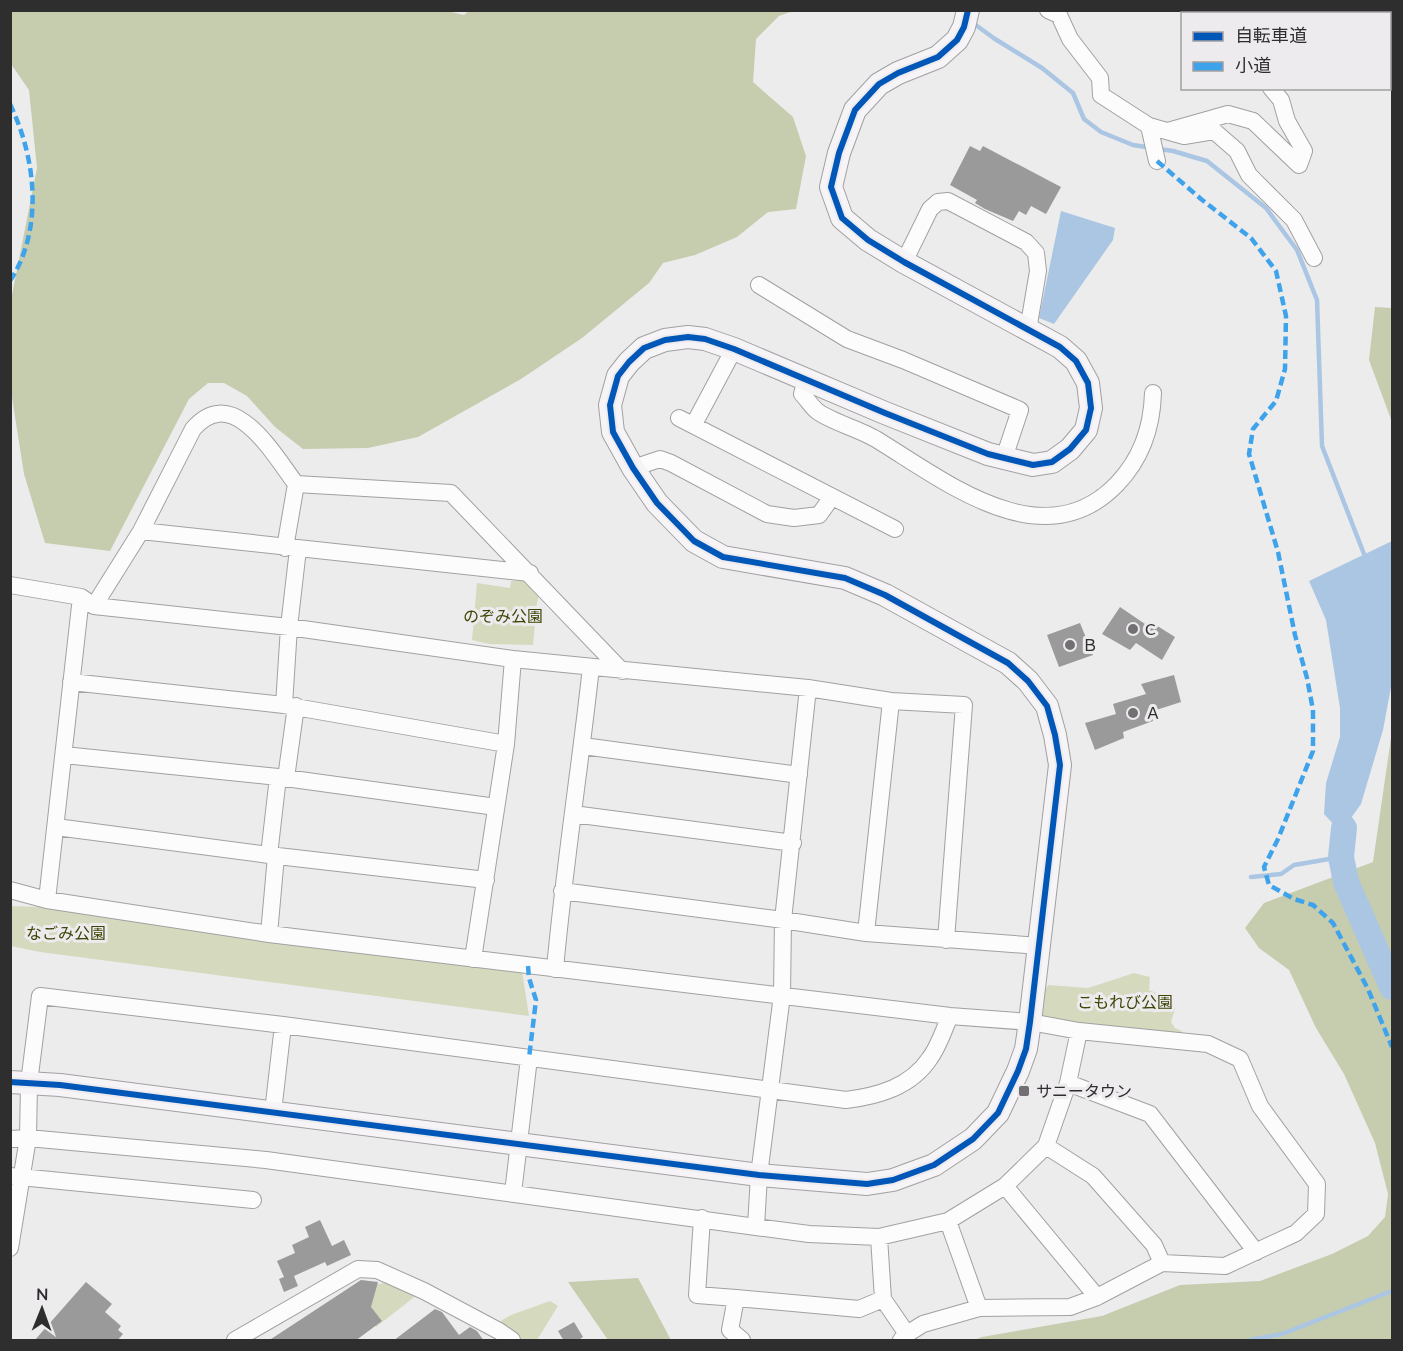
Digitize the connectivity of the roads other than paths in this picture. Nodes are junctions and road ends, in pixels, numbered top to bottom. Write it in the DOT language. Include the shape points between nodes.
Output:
graph roads {
  1 [pos="1048,10"];
  2 [pos="966,19"];
  3 [pos="1273,90"];
  4 [pos="1168,131"];
  5 [pos="1150,132"];
  6 [pos="1156,159"];
  7 [pos="1314,258"];
  8 [pos="904,262"];
  9 [pos="759,285"];
  10 [pos="1028,330"];
  11 [pos="734,349"];
  12 [pos="806,379"];
  13 [pos="1153,393"];
  14 [pos="1004,458"];
  15 [pos="633,468"];
  16 [pos="296,484"];
  17 [pos="832,497"];
  18 [pos="895,529"];
  19 [pos="141,531"];
  20 [pos="291,548"];
  21 [pos="530,573"];
  22 [pos="10,585"];
  23 [pos="87,601"];
  24 [pos="290,627"];
  25 [pos="513,658"];
  26 [pos="591,667"];
  27 [pos="622,671"];
  28 [pos="71,682"];
  29 [pos="808,688"];
  30 [pos="891,701"];
  31 [pos="290,705"];
  32 [pos="506,744"];
  33 [pos="582,746"];
  34 [pos="64,755"];
  35 [pos="800,775"];
  36 [pos="282,778"];
  37 [pos="496,807"];
  38 [pos="573,814"];
  39 [pos="56,827"];
  40 [pos="793,843"];
  41 [pos="272,856"];
  42 [pos="486,880"];
  43 [pos="10,890"];
  44 [pos="562,891"];
  45 [pos="47,900"];
  46 [pos="783,920"];
  47 [pos="866,933"];
  48 [pos="269,934"];
  49 [pos="946,940"];
  50 [pos="1040,946"];
  51 [pos="473,958"];
  52 [pos="555,969"];
  53 [pos="782,995"];
  54 [pos="950,1016"];
  55 [pos="1030,1022"];
  56 [pos="283,1025"];
  57 [pos="1079,1031"];
  58 [pos="529,1058"];
  59 [pos="20,1082"];
  60 [pos="1068,1083"];
  61 [pos="770,1088"];
  62 [pos="273,1112"];
  63 [pos="28,1138"];
  64 [pos="10,1139"];
  65 [pos="519,1144"];
  66 [pos="1046,1146"];
  67 [pos="759,1175"];
  68 [pos="16,1176"];
  69 [pos="1005,1186"];
  70 [pos="513,1193"];
  71 [pos="253,1200"];
  72 [pos="702,1218"];
  73 [pos="948,1221"];
  74 [pos="756,1227"];
  75 [pos="879,1237"];
  76 [pos="10,1248"];
  77 [pos="1256,1252"];
  78 [pos="1162,1263"];
  79 [pos="1098,1297"];
  80 [pos="736,1298"];
  81 [pos="883,1299"];
  82 [pos="979,1308"];
  83 [pos="904,1337"];
  84 [pos="235,1341"];
  85 [pos="512,1341"];
  86 [pos="742,1341"];
  1 -- 5 [label="street" via="1059,15 1070,39 1100,78 1101,95"];
  2 -- 8 [label="street" via="957,40 938,57 879,84 855,110 839,153 831,186 842,218"];
  3 -- 4 [label="street" via="1304,151 1299,165 1253,121 1228,114"];
  4 -- 5 [label="street"];
  4 -- 7 [label="street" via="1184,136 1214,131 1237,151 1249,176 1294,220"];
  5 -- 6 [label="street"];
  8 -- 10 [label="street"];
  8 -- 10 [label="street" via="930,209 938,202 948,201 1026,242 1036,253 1038,271"];
  9 -- 14 [label="street" via="847,339 1020,410"];
  10 -- 14 [label="street" via="1060,347 1076,361 1088,383 1091,408 1086,430 1052,462 1032,465"];
  11 -- 12 [label="street"];
  11 -- 15 [label="street" via="705,339 665,339 644,348 629,362 618,376 610,405 613,432"];
  11 -- 17 [label="street" via="686,421"];
  12 -- 13 [label="street" via="802,394 818,412 876,438 979,501 1007,512 1037,516 1084,508 1111,490 1130,470 1149,431"];
  12 -- 14 [label="street"];
  15 -- 17 [label="street" via="660,459 767,514 794,518 819,515"];
  15 -- 50 [label="street" via="657,504 704,547 723,557 845,578 885,595 1008,663 1028,681 1047,706 1060,765"];
  16 -- 19 [label="street" via="258,433 238,417 212,414 193,429"];
  16 -- 20 [label="street"];
  16 -- 21 [label="street" via="451,493"];
  17 -- 18 [label="street"];
  19 -- 20 [label="street"];
  19 -- 23 [label="street"];
  20 -- 21 [label="street"];
  20 -- 24 [label="street"];
  21 -- 27 [label="street"];
  22 -- 23 [label="street"];
  23 -- 24 [label="street"];
  23 -- 28 [label="street"];
  24 -- 25 [label="street"];
  24 -- 31 [label="street"];
  25 -- 26 [label="street"];
  25 -- 32 [label="street"];
  26 -- 27 [label="street"];
  26 -- 33 [label="street"];
  27 -- 29 [label="street"];
  28 -- 31 [label="street"];
  28 -- 34 [label="street"];
  29 -- 30 [label="street"];
  29 -- 35 [label="street"];
  30 -- 47 [label="street"];
  30 -- 49 [label="street" via="963,705"];
  31 -- 32 [label="street"];
  31 -- 36 [label="street"];
  32 -- 37 [label="street"];
  33 -- 35 [label="street"];
  33 -- 38 [label="street"];
  34 -- 36 [label="street"];
  34 -- 39 [label="street"];
  35 -- 40 [label="street"];
  36 -- 37 [label="street"];
  36 -- 41 [label="street"];
  37 -- 42 [label="street"];
  38 -- 40 [label="street"];
  38 -- 44 [label="street"];
  39 -- 41 [label="street"];
  39 -- 45 [label="street"];
  40 -- 46 [label="street"];
  41 -- 42 [label="street"];
  41 -- 48 [label="street"];
  42 -- 51 [label="street"];
  43 -- 45 [label="street"];
  44 -- 46 [label="street"];
  44 -- 52 [label="street"];
  45 -- 48 [label="street"];
  46 -- 47 [label="street"];
  46 -- 53 [label="street"];
  47 -- 49 [label="street"];
  48 -- 51 [label="street"];
  49 -- 50 [label="street"];
  50 -- 55 [label="street"];
  51 -- 52 [label="street"];
  52 -- 53 [label="street"];
  53 -- 54 [label="street"];
  53 -- 61 [label="street"];
  54 -- 55 [label="street"];
  54 -- 61 [label="street" via="930,1058 905,1084 846,1100"];
  55 -- 57 [label="street"];
  55 -- 67 [label="street" via="1026,1049 998,1113 973,1139 934,1166 867,1184"];
  56 -- 58 [label="street"];
  56 -- 59 [label="street" via="40,996"];
  56 -- 62 [label="street"];
  57 -- 60 [label="street"];
  57 -- 77 [label="street" via="1208,1044 1240,1059 1260,1106 1317,1184 1316,1214 1296,1233"];
  58 -- 61 [label="street"];
  58 -- 65 [label="street"];
  59 -- 62 [label="street"];
  59 -- 63 [label="street"];
  60 -- 66 [label="street"];
  60 -- 77 [label="street" via="1150,1114"];
  61 -- 67 [label="street"];
  62 -- 65 [label="street"];
  63 -- 64 [label="street"];
  63 -- 68 [label="street"];
  63 -- 70 [label="street" via="266,1160"];
  65 -- 67 [label="street"];
  65 -- 70 [label="street"];
  66 -- 69 [label="street"];
  66 -- 78 [label="street" via="1094,1176 1154,1245"];
  67 -- 74 [label="street"];
  68 -- 71 [label="street"];
  68 -- 76 [label="street"];
  69 -- 73 [label="street"];
  69 -- 79 [label="street"];
  70 -- 72 [label="street"];
  72 -- 74 [label="street"];
  72 -- 80 [label="street" via="697,1295"];
  73 -- 75 [label="street"];
  73 -- 82 [label="street"];
  74 -- 75 [label="street"];
  75 -- 81 [label="street"];
  77 -- 78 [label="street" via="1225,1266"];
  78 -- 79 [label="street"];
  79 -- 82 [label="street" via="1070,1307"];
  80 -- 81 [label="street" via="859,1309"];
  80 -- 86 [label="street" via="730,1330"];
  81 -- 83 [label="street"];
  82 -- 83 [label="street" via="923,1324"];
  84 -- 85 [label="street" via="358,1269 377,1270 424,1291"];
}
